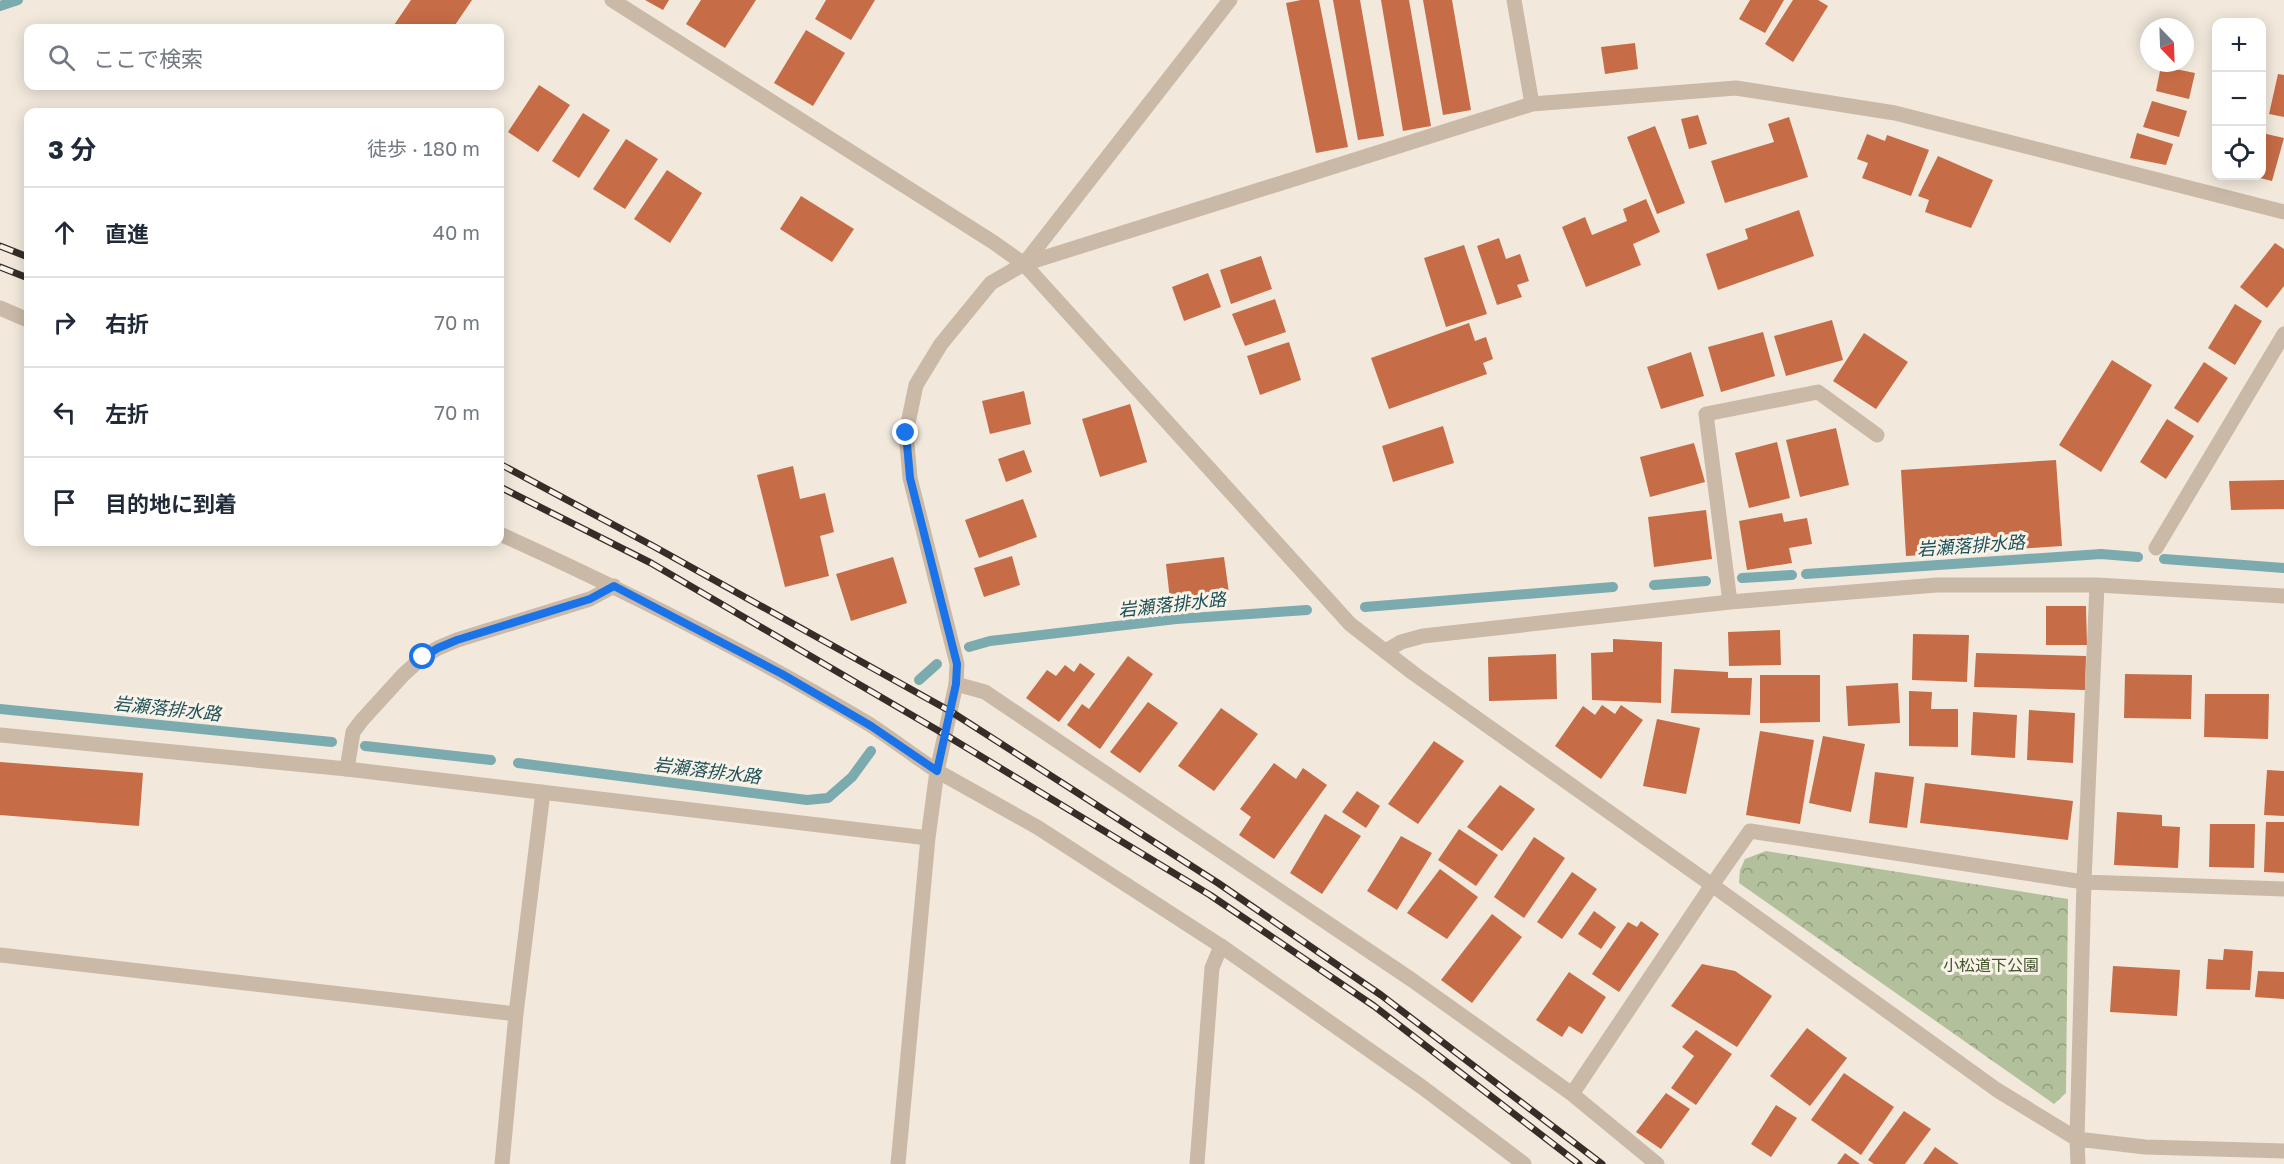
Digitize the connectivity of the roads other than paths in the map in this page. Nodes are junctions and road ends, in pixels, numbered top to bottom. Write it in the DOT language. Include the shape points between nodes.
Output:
graph roads {
  1 [pos="612,0"];
  2 [pos="1230,0"];
  3 [pos="1514,0"];
  4 [pos="1532,104"];
  5 [pos="2284,212"];
  6 [pos="1024,264"];
  7 [pos="0,308"];
  8 [pos="24,318"];
  9 [pos="2284,334"];
  10 [pos="1877,435"];
  11 [pos="504,536"];
  12 [pos="2156,548"];
  13 [pos="2097,585"];
  14 [pos="614,586"];
  15 [pos="2284,596"];
  16 [pos="1730,602"];
  17 [pos="1386,651"];
  18 [pos="956,684"];
  19 [pos="0,735"];
  20 [pos="347,769"];
  21 [pos="937,771"];
  22 [pos="543,792"];
  23 [pos="928,838"];
  24 [pos="2084,882"];
  25 [pos="1712,885"];
  26 [pos="2284,889"];
  27 [pos="1221,946"];
  28 [pos="0,955"];
  29 [pos="516,1014"];
  30 [pos="1572,1094"];
  31 [pos="2077,1139"];
  32 [pos="2284,1151"];
  33 [pos="502,1164"];
  34 [pos="898,1164"];
  35 [pos="1197,1164"];
  36 [pos="1524,1164"];
  37 [pos="1657,1164"];
  38 [pos="2078,1164"];
  1 -- 6 [label="street"];
  2 -- 6 [label="street"];
  3 -- 4 [label="street"];
  4 -- 5 [label="street" via="1736,88 1895,113"];
  4 -- 6 [label="street"];
  6 -- 17 [label="street" via="1350,624"];
  6 -- 18 [label="street" via="991,283 941,344 916,386 906,433 910,478 957,664"];
  7 -- 8 [label="street"];
  9 -- 12 [label="street"];
  10 -- 16 [label="street" via="1818,392 1706,414"];
  11 -- 14 [label="street"];
  13 -- 15 [label="street"];
  13 -- 16 [label="street" via="1937,585"];
  13 -- 24 [label="street"];
  14 -- 20 [label="street" via="590,599 457,640 423,657 353,732"];
  14 -- 21 [label="street" via="782,674 871,726"];
  16 -- 17 [label="street" via="1423,636"];
  17 -- 25 [label="street"];
  18 -- 21 [label="street"];
  18 -- 30 [label="street" via="985,692 1412,980"];
  19 -- 20 [label="street"];
  20 -- 22 [label="street"];
  21 -- 23 [label="street"];
  21 -- 27 [label="street" via="1037,827"];
  22 -- 23 [label="street"];
  22 -- 29 [label="street"];
  23 -- 34 [label="street"];
  24 -- 25 [label="street" via="1750,831"];
  24 -- 26 [label="street"];
  24 -- 31 [label="street"];
  25 -- 30 [label="street"];
  25 -- 31 [label="street" via="1997,1090"];
  27 -- 35 [label="street" via="1212,968"];
  27 -- 36 [label="street"];
  28 -- 29 [label="street"];
  29 -- 33 [label="street"];
  30 -- 37 [label="street"];
  31 -- 32 [label="street" via="2145,1147"];
  31 -- 38 [label="street"];
}
